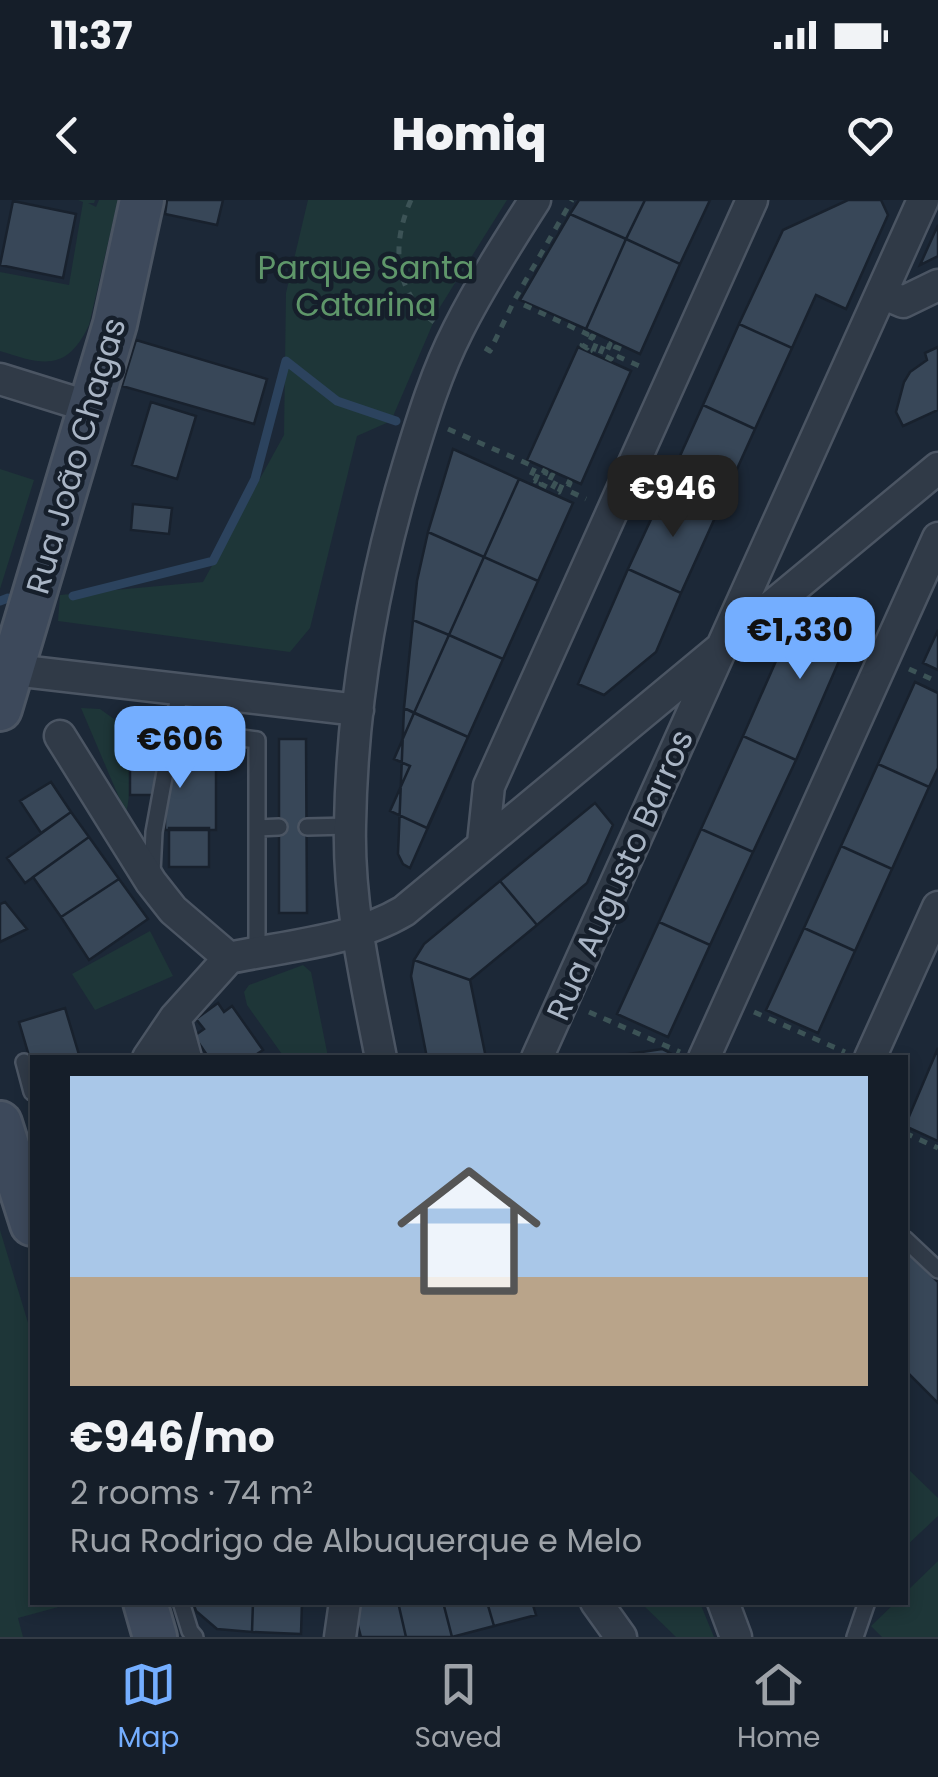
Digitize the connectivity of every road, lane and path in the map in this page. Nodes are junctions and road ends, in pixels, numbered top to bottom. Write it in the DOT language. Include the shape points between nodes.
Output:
graph roads {
  1 [pos="142,200"];
  2 [pos="411,200"];
  3 [pos="535,200"];
  4 [pos="572,200"];
  5 [pos="752,200"];
  6 [pos="923,200"];
  7 [pos="938,286"];
  8 [pos="882,293"];
  9 [pos="524,305"];
  10 [pos="437,324"];
  11 [pos="485,348"];
  12 [pos="619,357"];
  13 [pos="0,379"];
  14 [pos="90,407"];
  15 [pos="423,418"];
  16 [pos="938,468"];
  17 [pos="567,490"];
  18 [pos="938,538"];
  19 [pos="724,646"];
  20 [pos="7,690"];
  21 [pos="180,690"];
  22 [pos="358,710"];
  23 [pos="173,730"];
  24 [pos="60,736"];
  25 [pos="350,826"];
  26 [pos="307,827"];
  27 [pos="257,828"];
  28 [pos="279,828"];
  29 [pos="483,843"];
  30 [pos="151,882"];
  31 [pos="938,908"];
  32 [pos="357,931"];
  33 [pos="243,955"];
  34 [pos="728,1000"];
  35 [pos="563,1001"];
  36 [pos="175,1018"];
  37 [pos="150,1055"];
  38 [pos="185,1055"];
  39 [pos="379,1055"];
  40 [pos="539,1055"];
  41 [pos="686,1055"];
  42 [pos="705,1055"];
  43 [pos="849,1055"];
  44 [pos="871,1055"];
  45 [pos="24,1062"];
  46 [pos="30,1084"];
  47 [pos="0,1123"];
  48 [pos="908,1134"];
  49 [pos="938,1148"];
  50 [pos="30,1218"];
  51 [pos="908,1242"];
  52 [pos="938,1270"];
  53 [pos="146,1605"];
  54 [pos="182,1605"];
  55 [pos="345,1605"];
  56 [pos="598,1605"];
  57 [pos="724,1605"];
  58 [pos="866,1605"];
  59 [pos="155,1637"];
  60 [pos="195,1637"];
  61 [pos="340,1637"];
  62 [pos="620,1637"];
  63 [pos="736,1637"];
  64 [pos="855,1637"];
  1 -- 14 [label="street, Rua João Chagas"];
  2 -- 10 [label="path" via="401,222 397,264 412,299"];
  3 -- 15 [label="street" via="457,331"];
  4 -- 11 [label="path" via="490,351"];
  5 -- 29 [label="street" via="489,786"];
  6 -- 8 [label="street, Rua Augusto Barros"];
  7 -- 8 [label="street" via="903,302"];
  8 -- 19 [label="street, Rua Augusto Barros"];
  9 -- 12 [label="path" via="587,334 587,348 592,336 598,339 593,350 600,354 604,342 611,359 616,347 622,350"];
  13 -- 14 [label="street"];
  14 -- 20 [label="street, Rua João Chagas"];
  15 -- 17 [label="path" via="534,467 535,481 540,469 546,472 541,484 547,487 552,475 558,478 552,489 558,492 564,480 570,483"];
  15 -- 22 [label="street" via="387,536"];
  16 -- 19 [label="street"];
  18 -- 34 [label="street"];
  19 -- 29 [label="street"];
  19 -- 35 [label="street, Rua Augusto Barros"];
  20 -- 21 [label="street"];
  21 -- 22 [label="street"];
  21 -- 23 [label="lane"];
  22 -- 25 [label="street"];
  23 -- 27 [label="lane" via="257,740"];
  23 -- 30 [label="lane"];
  24 -- 30 [label="street"];
  25 -- 26 [label="lane"];
  25 -- 32 [label="street"];
  27 -- 28 [label="lane"];
  27 -- 33 [label="lane"];
  29 -- 32 [label="street" via="404,911"];
  30 -- 33 [label="street" via="173,910"];
  31 -- 44 [label="street"];
  32 -- 33 [label="street"];
  32 -- 39 [label="street"];
  33 -- 36 [label="street"];
  34 -- 42 [label="street"];
  34 -- 43 [label="path"];
  35 -- 40 [label="street, Rua Augusto Barros"];
  35 -- 41 [label="path"];
  36 -- 37 [label="street"];
  36 -- 38 [label="street"];
  45 -- 46 [label="lane"];
  47 -- 50 [label="street"];
  48 -- 49 [label="path"];
  51 -- 52 [label="lane"];
  53 -- 59 [label="street"];
  54 -- 60 [label="lane"];
  55 -- 61 [label="street"];
  56 -- 62 [label="street"];
  57 -- 63 [label="street"];
  58 -- 64 [label="lane"];
}
